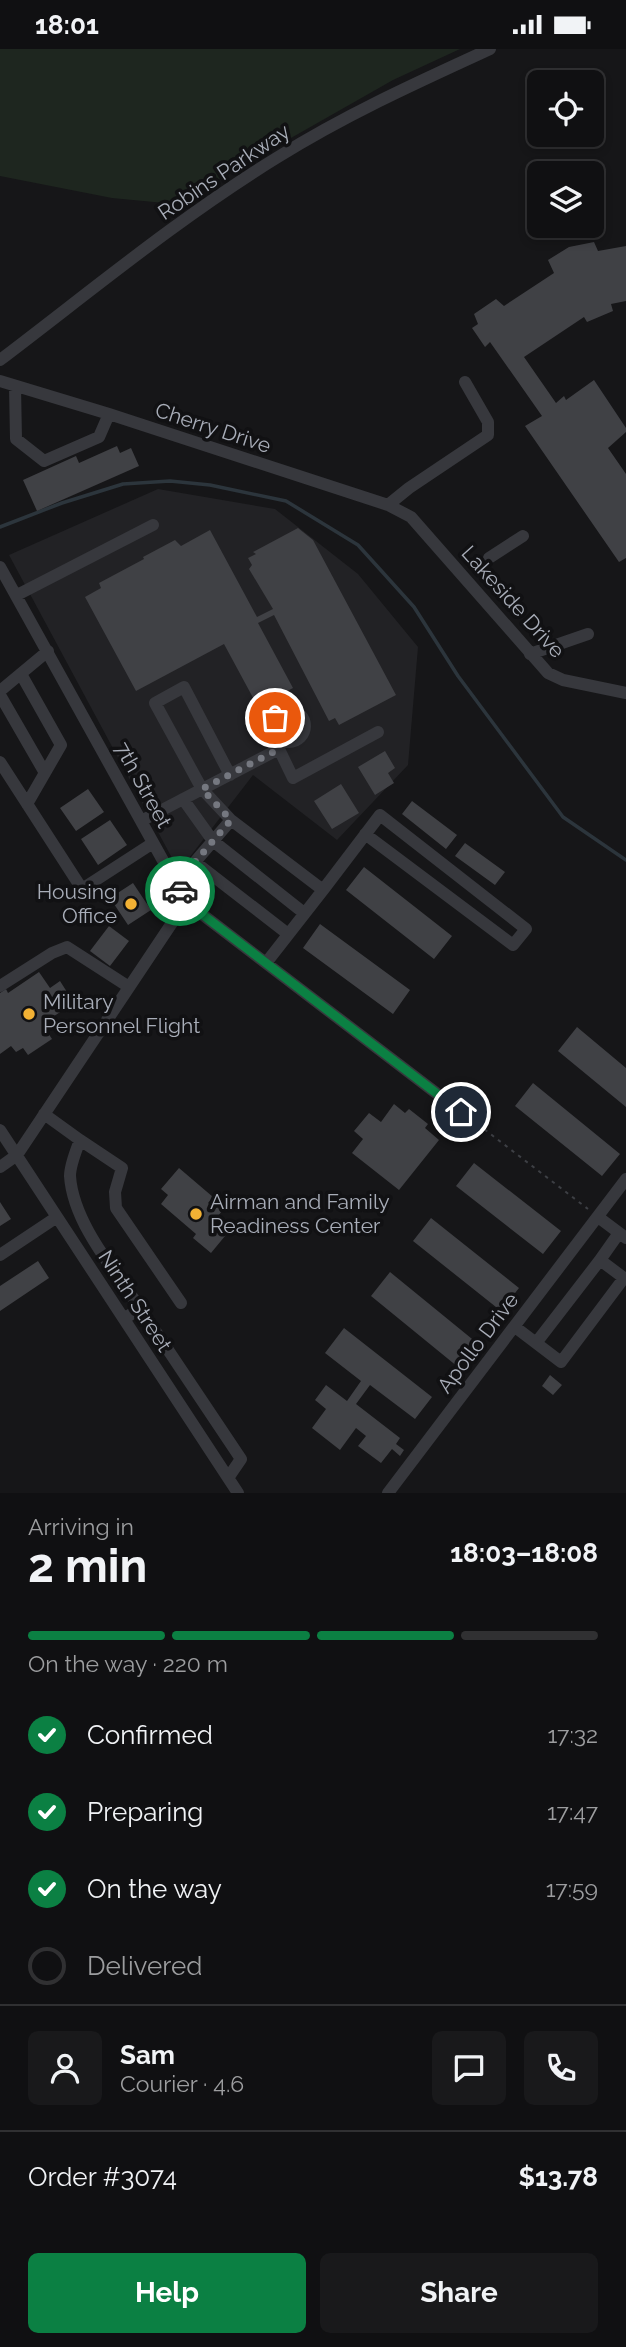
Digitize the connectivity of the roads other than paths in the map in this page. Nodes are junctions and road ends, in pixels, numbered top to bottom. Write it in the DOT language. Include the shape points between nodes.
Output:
graph roads {
  1 [pos="490,49"];
  2 [pos="0,360"];
  3 [pos="0,381"];
  4 [pos="465,382"];
  5 [pos="15,386"];
  6 [pos="109,414"];
  7 [pos="388,505"];
  8 [pos="153,525"];
  9 [pos="523,536"];
  10 [pos="489,558"];
  11 [pos="0,568"];
  12 [pos="17,595"];
  13 [pos="588,634"];
  14 [pos="48,651"];
  15 [pos="530,654"];
  16 [pos="21,674"];
  17 [pos="0,693"];
  18 [pos="626,694"];
  19 [pos="378,732"];
  20 [pos="0,762"];
  21 [pos="45,773"];
  22 [pos="230,775"];
  23 [pos="202,789"];
  24 [pos="183,799"];
  25 [pos="27,804"];
  26 [pos="231,820"];
  27 [pos="141,821"];
  28 [pos="365,834"];
  29 [pos="213,841"];
  30 [pos="153,843"];
  31 [pos="195,862"];
  32 [pos="176,884"];
  33 [pos="323,890"];
  34 [pos="186,902"];
  35 [pos="304,913"];
  36 [pos="288,934"];
  37 [pos="266,963"];
  38 [pos="0,986"];
  39 [pos="129,987"];
  40 [pos="461,1112"];
  41 [pos="44,1114"];
  42 [pos="0,1130"];
  43 [pos="80,1140"];
  44 [pos="17,1155"];
  45 [pos="0,1167"];
  46 [pos="626,1179"];
  47 [pos="57,1217"];
  48 [pos="598,1217"];
  49 [pos="622,1235"];
  50 [pos="0,1255"];
  51 [pos="600,1260"];
  52 [pos="181,1303"];
  53 [pos="140,1308"];
  54 [pos="124,1319"];
  55 [pos="514,1327"];
  56 [pos="536,1343"];
  57 [pos="228,1478"];
  58 [pos="238,1493"];
  59 [pos="388,1493"];
  1 -- 2 [label="street, Robins Parkway" via="279,156 202,207"];
  3 -- 5 [label="street, Cherry Drive"];
  4 -- 7 [label="street" via="488,422 488,435"];
  5 -- 6 [label="street, Cherry Drive"];
  5 -- 6 [label="street" via="16,439 44,461 99,437"];
  6 -- 7 [label="street, Cherry Drive"];
  7 -- 15 [label="street, Lakeside Drive" via="411,517"];
  8 -- 12 [label="street"];
  9 -- 10 [label="street"];
  11 -- 12 [label="street, 7th Street"];
  12 -- 14 [label="street, 7th Street"];
  13 -- 15 [label="street"];
  14 -- 16 [label="street"];
  14 -- 27 [label="street, 7th Street"];
  15 -- 18 [label="street, Lakeside Drive" via="548,673 563,680"];
  16 -- 17 [label="street"];
  16 -- 21 [label="street" via="61,745"];
  17 -- 21 [label="street"];
  19 -- 22 [label="street" via="293,778 280,745"];
  20 -- 25 [label="street"];
  21 -- 25 [label="street"];
  22 -- 23 [label="street"];
  22 -- 23 [label="street" via="184,687 155,703"];
  23 -- 24 [label="street"];
  23 -- 26 [label="street"];
  24 -- 27 [label="street"];
  24 -- 29 [label="street"];
  25 -- 30 [label="street" via="82,889"];
  26 -- 29 [label="street"];
  26 -- 33 [label="street"];
  27 -- 30 [label="street, 7th Street"];
  28 -- 28 [label="street" via="380,814 526,929 513,945"];
  28 -- 33 [label="street"];
  29 -- 31 [label="street"];
  29 -- 35 [label="street"];
  30 -- 32 [label="street, 7th Street"];
  31 -- 32 [label="street"];
  31 -- 36 [label="street"];
  32 -- 34 [label="street, 7th Street"];
  33 -- 35 [label="street"];
  34 -- 37 [label="street, 7th Street"];
  34 -- 39 [label="street"];
  35 -- 36 [label="street"];
  36 -- 37 [label="street"];
  37 -- 40 [label="street, 7th Street"];
  38 -- 39 [label="street" via="67,947"];
  39 -- 41 [label="street"];
  41 -- 43 [label="street"];
  41 -- 44 [label="street"];
  42 -- 44 [label="street, Ninth Street"];
  43 -- 52 [label="street" via="122,1168 116,1208"];
  43 -- 53 [label="street" via="70,1174 78,1211"];
  44 -- 45 [label="street"];
  44 -- 47 [label="street, Ninth Street"];
  46 -- 48 [label="street, Apollo Drive"];
  47 -- 50 [label="street"];
  47 -- 54 [label="street, Ninth Street"];
  48 -- 49 [label="street"];
  48 -- 55 [label="street, Apollo Drive"];
  49 -- 51 [label="street"];
  51 -- 56 [label="street"];
  51 -- 56 [label="street" via="624,1277 574,1346 561,1362"];
  53 -- 54 [label="street"];
  53 -- 57 [label="street" via="241,1459"];
  54 -- 57 [label="street, Ninth Street"];
  55 -- 56 [label="street"];
  55 -- 59 [label="street, Apollo Drive"];
  57 -- 58 [label="street, Ninth Street"];
}
